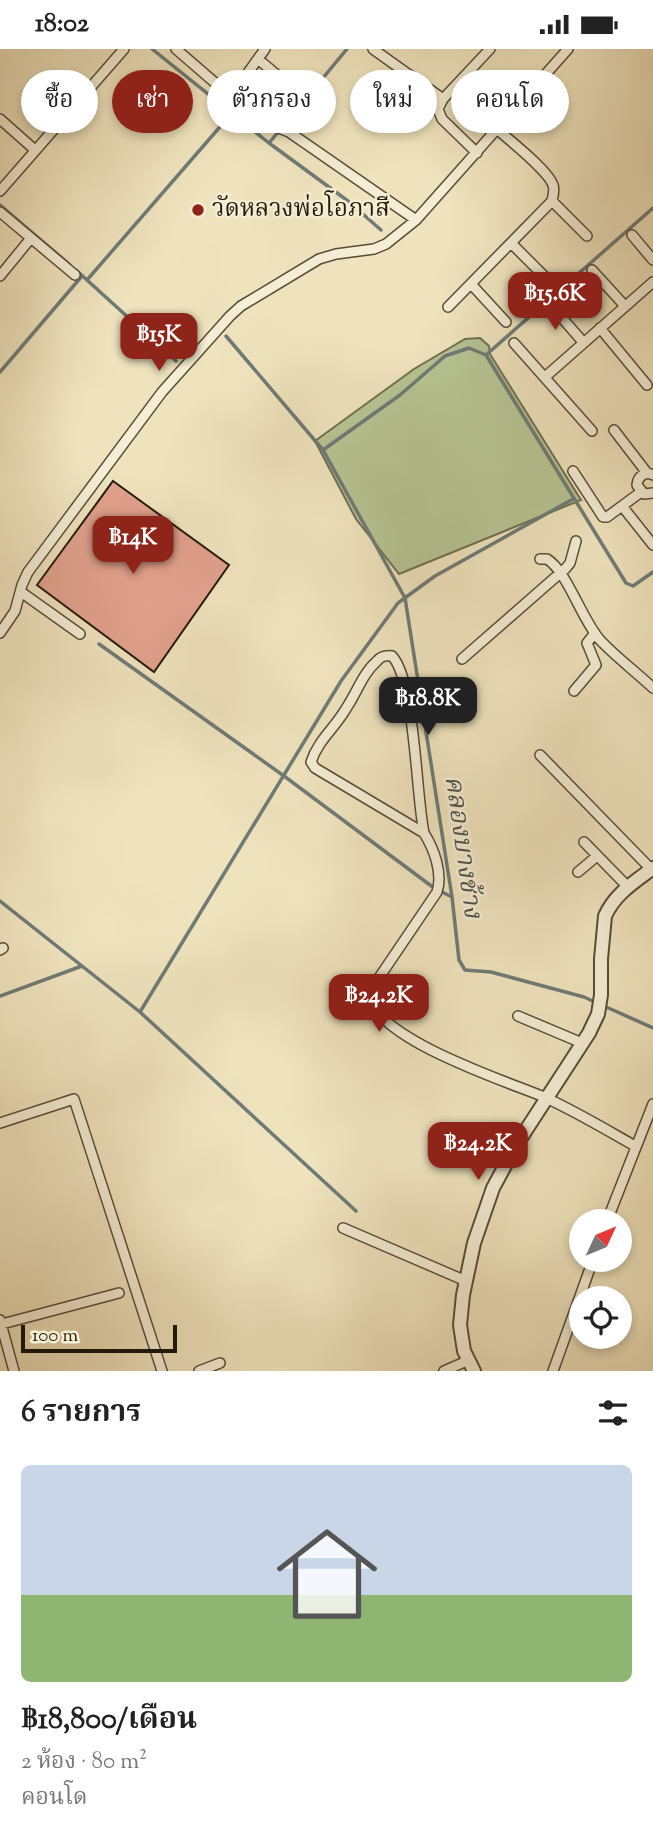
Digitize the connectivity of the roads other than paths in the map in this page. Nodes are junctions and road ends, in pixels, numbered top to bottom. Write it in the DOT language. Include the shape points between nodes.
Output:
graph roads {
  1 [pos="124,49"];
  2 [pos="176,49"];
  3 [pos="265,49"];
  4 [pos="373,49"];
  5 [pos="568,49"];
  6 [pos="486,50"];
  7 [pos="258,59"];
  8 [pos="250,70"];
  9 [pos="271,70"];
  10 [pos="549,70"];
  11 [pos="207,74"];
  12 [pos="443,99"];
  13 [pos="0,119"];
  14 [pos="290,133"];
  15 [pos="494,133"];
  16 [pos="501,133"];
  17 [pos="35,151"];
  18 [pos="477,153"];
  19 [pos="0,191"];
  20 [pos="552,201"];
  21 [pos="0,212"];
  22 [pos="416,220"];
  23 [pos="632,235"];
  24 [pos="587,236"];
  25 [pos="31,238"];
  26 [pos="511,243"];
  27 [pos="653,260"];
  28 [pos="592,270"];
  29 [pos="0,275"];
  30 [pos="75,275"];
  31 [pos="653,282"];
  32 [pos="552,283"];
  33 [pos="471,284"];
  34 [pos="549,303"];
  35 [pos="625,306"];
  36 [pos="448,307"];
  37 [pos="506,322"];
  38 [pos="600,328"];
  39 [pos="583,342"];
  40 [pos="514,343"];
  41 [pos="545,377"];
  42 [pos="647,385"];
  43 [pos="614,430"];
  44 [pos="592,431"];
  45 [pos="573,471"];
  46 [pos="650,474"];
  47 [pos="640,492"];
  48 [pos="652,494"];
  49 [pos="622,506"];
  50 [pos="576,541"];
  51 [pos="653,545"];
  52 [pos="540,559"];
  53 [pos="560,574"];
  54 [pos="21,592"];
  55 [pos="0,633"];
  56 [pos="595,633"];
  57 [pos="80,634"];
  58 [pos="463,659"];
  59 [pos="653,688"];
  60 [pos="575,691"];
  61 [pos="540,755"];
  62 [pos="424,833"];
  63 [pos="584,842"];
  64 [pos="597,856"];
  65 [pos="652,869"];
  66 [pos="579,872"];
  67 [pos="628,887"];
  68 [pos="518,1016"];
  69 [pos="582,1043"];
  70 [pos="546,1098"];
  71 [pos="653,1104"];
  72 [pos="0,1123"];
  73 [pos="635,1146"];
  74 [pos="611,1209"];
  75 [pos="343,1228"];
  76 [pos="589,1272"];
  77 [pos="466,1281"];
  78 [pos="119,1293"];
  79 [pos="1,1321"];
  80 [pos="220,1363"];
  81 [pos="471,1365"];
  82 [pos="15,1371"];
  83 [pos="162,1371"];
  84 [pos="199,1371"];
  85 [pos="444,1371"];
  86 [pos="553,1371"];
  1 -- 17 [label="street"];
  2 -- 11 [label="street"];
  3 -- 7 [label="street"];
  4 -- 12 [label="street"];
  5 -- 10 [label="street"];
  6 -- 12 [label="street"];
  7 -- 8 [label="street"];
  7 -- 9 [label="street"];
  12 -- 18 [label="street" via="438,114"];
  13 -- 17 [label="street"];
  14 -- 22 [label="street"];
  15 -- 18 [label="street"];
  16 -- 20 [label="street" via="551,181 555,188"];
  17 -- 19 [label="street"];
  18 -- 22 [label="street"];
  20 -- 24 [label="street"];
  20 -- 26 [label="street"];
  21 -- 25 [label="street"];
  22 -- 54 [label="street" via="374,249 319,259 230,316 162,392 28,572"];
  23 -- 27 [label="street"];
  25 -- 29 [label="street"];
  25 -- 30 [label="street"];
  26 -- 32 [label="street"];
  26 -- 33 [label="street"];
  28 -- 35 [label="street"];
  31 -- 35 [label="street"];
  33 -- 36 [label="street"];
  33 -- 37 [label="street"];
  34 -- 39 [label="street"];
  35 -- 38 [label="street"];
  38 -- 39 [label="street"];
  38 -- 42 [label="street"];
  39 -- 41 [label="street"];
  40 -- 41 [label="street"];
  41 -- 44 [label="street"];
  43 -- 46 [label="street"];
  45 -- 49 [label="street" via="603,517"];
  46 -- 47 [label="street" via="637,481"];
  47 -- 48 [label="street"];
  47 -- 49 [label="street"];
  49 -- 51 [label="street"];
  50 -- 53 [label="street" via="570,563"];
  52 -- 53 [label="street" via="550,561"];
  53 -- 56 [label="street"];
  53 -- 58 [label="street"];
  54 -- 55 [label="street"];
  54 -- 57 [label="street"];
  56 -- 59 [label="street"];
  56 -- 60 [label="street" via="587,643 596,664"];
  61 -- 65 [label="street"];
  62 -- 62 [label="street" via="408,703 399,666 386,655 363,678 311,762"];
  62 -- 70 [label="street" via="440,875 439,888 370,991 371,1004 380,1017 415,1042"];
  63 -- 64 [label="street"];
  64 -- 66 [label="street"];
  64 -- 67 [label="street"];
  65 -- 67 [label="street"];
  67 -- 69 [label="street" via="605,916 598,1014"];
  68 -- 69 [label="street"];
  69 -- 70 [label="street"];
  70 -- 73 [label="street"];
  70 -- 77 [label="street" via="494,1188"];
  71 -- 73 [label="street"];
  72 -- 83 [label="street" via="74,1100"];
  73 -- 74 [label="street"];
  75 -- 77 [label="street"];
  76 -- 86 [label="street"];
  77 -- 81 [label="street" via="460,1325"];
  78 -- 79 [label="street"];
  79 -- 82 [label="street"];
  80 -- 84 [label="street"];
  81 -- 85 [label="street"];
}
